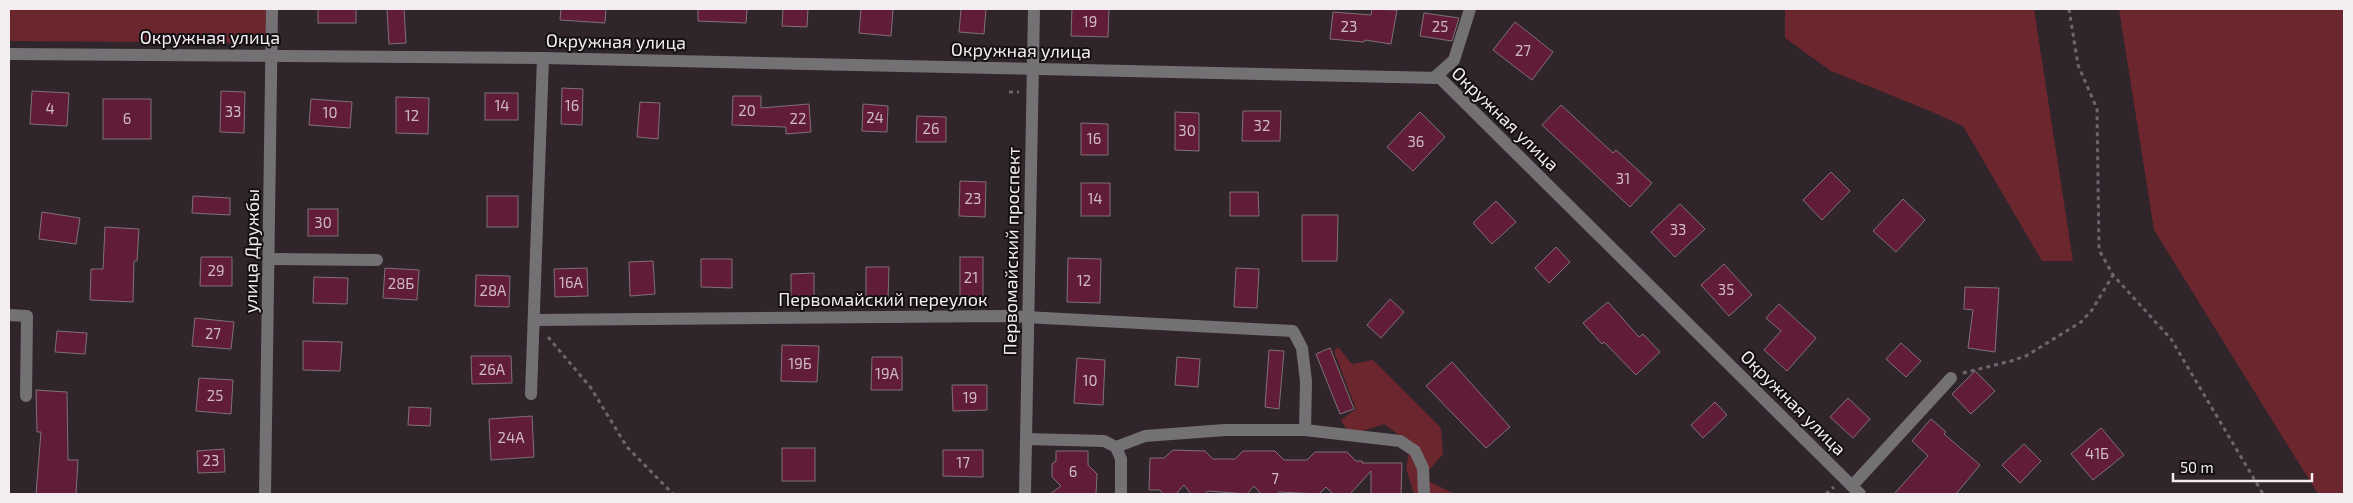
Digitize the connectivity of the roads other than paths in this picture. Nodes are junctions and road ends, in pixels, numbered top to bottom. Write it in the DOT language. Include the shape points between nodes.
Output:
graph roads {
  1 [pos="272,9"];
  2 [pos="1034,9"];
  3 [pos="1470,9"];
  4 [pos="9,54"];
  5 [pos="272,55"];
  6 [pos="543,58"];
  7 [pos="1032,69"];
  8 [pos="1434,78"];
  9 [pos="269,259"];
  10 [pos="377,260"];
  11 [pos="9,315"];
  12 [pos="1028,317"];
  13 [pos="534,320"];
  14 [pos="1951,378"];
  15 [pos="531,394"];
  16 [pos="26,396"];
  17 [pos="1305,430"];
  18 [pos="1026,439"];
  19 [pos="1116,448"];
  20 [pos="1856,490"];
  21 [pos="265,494"];
  22 [pos="1025,494"];
  23 [pos="1121,494"];
  24 [pos="1424,494"];
  1 -- 5 [label="street, улица Дружбы"];
  2 -- 7 [label="street, Первомайский проспект"];
  3 -- 8 [label="street" via="1454,60"];
  4 -- 5 [label="street, Окружная улица"];
  5 -- 6 [label="street, Окружная улица"];
  5 -- 9 [label="street, улица Дружбы"];
  6 -- 7 [label="street, Окружная улица"];
  6 -- 13 [label="street"];
  7 -- 8 [label="street, Окружная улица"];
  7 -- 12 [label="street, Первомайский проспект"];
  8 -- 20 [label="street, Окружная улица" via="1440,78"];
  9 -- 10 [label="street"];
  9 -- 21 [label="street, улица Дружбы"];
  11 -- 16 [label="street" via="26,316"];
  12 -- 13 [label="street, Первомайский переулок"];
  12 -- 17 [label="street, Первомайский переулок" via="1293,331 1302,348 1306,381"];
  12 -- 18 [label="street, Первомайский проспект"];
  13 -- 15 [label="street"];
  14 -- 20 [label="street"];
  17 -- 19 [label="street" via="1225,430 1145,436"];
  17 -- 24 [label="street" via="1400,441 1415,451 1423,468"];
  18 -- 19 [label="street" via="1104,441"];
  18 -- 22 [label="street, Первомайский проспект"];
  19 -- 23 [label="street" via="1121,459"];
}
